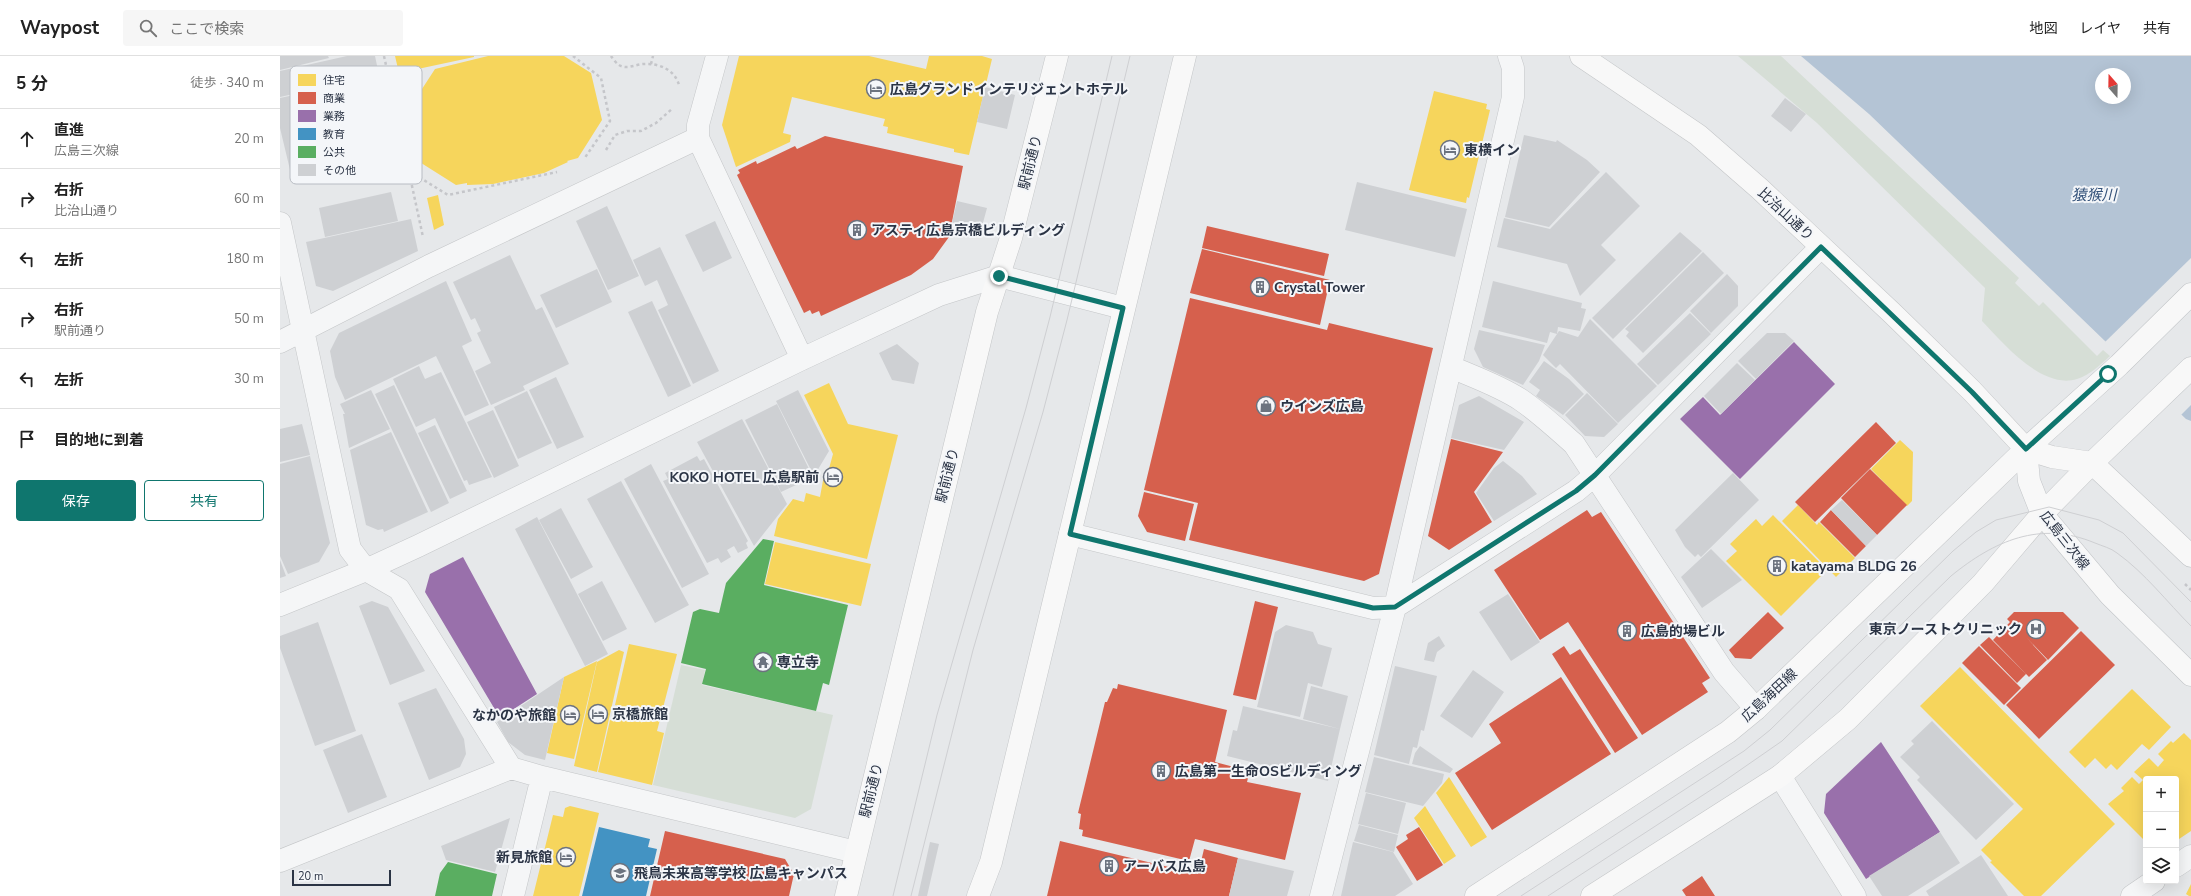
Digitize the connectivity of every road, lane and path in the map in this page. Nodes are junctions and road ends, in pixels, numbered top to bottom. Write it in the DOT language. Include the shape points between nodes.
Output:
graph roads {
  1 [pos="384,56"];
  2 [pos="573,56"];
  3 [pos="611,56"];
  4 [pos="653,56"];
  5 [pos="717,56"];
  6 [pos="1057,56"];
  7 [pos="1185,56"];
  8 [pos="1509,56"];
  9 [pos="1581,56"];
  10 [pos="651,64"];
  11 [pos="386,66"];
  12 [pos="680,87"];
  13 [pos="674,106"];
  14 [pos="698,138"];
  15 [pos="602,156"];
  16 [pos="579,167"];
  17 [pos="422,179"];
  18 [pos="412,184"];
  19 [pos="589,190"];
  20 [pos="280,223"];
  21 [pos="1821,247"];
  22 [pos="429,266"];
  23 [pos="999,276"];
  24 [pos="2191,294"];
  25 [pos="1123,308"];
  26 [pos="303,331"];
  27 [pos="280,342"];
  28 [pos="802,359"];
  29 [pos="1450,367"];
  30 [pos="2191,368"];
  31 [pos="2026,449"];
  32 [pos="2092,463"];
  33 [pos="1595,475"];
  34 [pos="2042,514"];
  35 [pos="1070,534"];
  36 [pos="2191,556"];
  37 [pos="366,570"];
  38 [pos="280,605"];
  39 [pos="1395,607"];
  40 [pos="2191,675"];
  41 [pos="1756,709"];
  42 [pos="511,768"];
  43 [pos="1780,776"];
  44 [pos="542,777"];
  45 [pos="856,852"];
  46 [pos="2191,856"];
  47 [pos="280,861"];
  48 [pos="2179,864"];
  49 [pos="2150,884"];
  50 [pos="513,896"];
  51 [pos="846,896"];
  52 [pos="978,896"];
  53 [pos="1321,896"];
  54 [pos="1476,896"];
  55 [pos="1592,896"];
  56 [pos="1855,896"];
  57 [pos="2132,896"];
  1 -- 11 [label="path"];
  2 -- 16 [label="path" via="601,78 610,121"];
  3 -- 10 [label="path" via="620,66"];
  4 -- 10 [label="path"];
  5 -- 14 [label="street" via="698,125"];
  6 -- 23 [label="street, 駅前通り"];
  7 -- 25 [label="street"];
  8 -- 29 [label="street" via="1513,68 1513,97"];
  9 -- 21 [label="street, 比治山通り" via="1698,135"];
  10 -- 12 [label="path" via="670,70"];
  13 -- 15 [label="path" via="648,128 615,135"];
  14 -- 19 [label="street"];
  14 -- 28 [label="street"];
  16 -- 17 [label="path" via="448,196"];
  16 -- 19 [label="path"];
  18 -- 22 [label="path"];
  19 -- 22 [label="street"];
  20 -- 26 [label="street"];
  21 -- 31 [label="street, 比治山通り" via="1972,392"];
  21 -- 33 [label="street"];
  22 -- 26 [label="street"];
  23 -- 25 [label="street"];
  23 -- 28 [label="street" via="939,295"];
  23 -- 45 [label="street, 駅前通り" via="985,320"];
  24 -- 31 [label="street" via="2119,365"];
  25 -- 35 [label="street"];
  26 -- 27 [label="street"];
  26 -- 37 [label="street" via="350,549"];
  28 -- 37 [label="street"];
  29 -- 33 [label="street" via="1485,381 1520,400 1548,420 1574,444"];
  29 -- 39 [label="street"];
  30 -- 32 [label="street"];
  31 -- 32 [label="street, 比治山通り" via="2052,458"];
  31 -- 34 [label="street, 広島三次線" via="2029,481"];
  31 -- 41 [label="street, 広島海田線"];
  32 -- 34 [label="street"];
  32 -- 36 [label="street"];
  33 -- 39 [label="street" via="1576,491"];
  33 -- 41 [label="street" via="1724,672"];
  34 -- 40 [label="street, 広島三次線" via="2110,595"];
  34 -- 43 [label="street" via="1984,583 1848,719"];
  35 -- 39 [label="street" via="1373,608"];
  35 -- 52 [label="street" via="991,862"];
  37 -- 38 [label="street"];
  37 -- 42 [label="street" via="399,589"];
  39 -- 53 [label="street"];
  41 -- 54 [label="street, 広島海田線" via="1728,732"];
  42 -- 44 [label="street"];
  42 -- 47 [label="street"];
  43 -- 55 [label="street"];
  43 -- 56 [label="street"];
  44 -- 45 [label="street"];
  44 -- 50 [label="street"];
  45 -- 51 [label="street, 駅前通り"];
  46 -- 48 [label="street"];
  49 -- 57 [label="street"];
}
